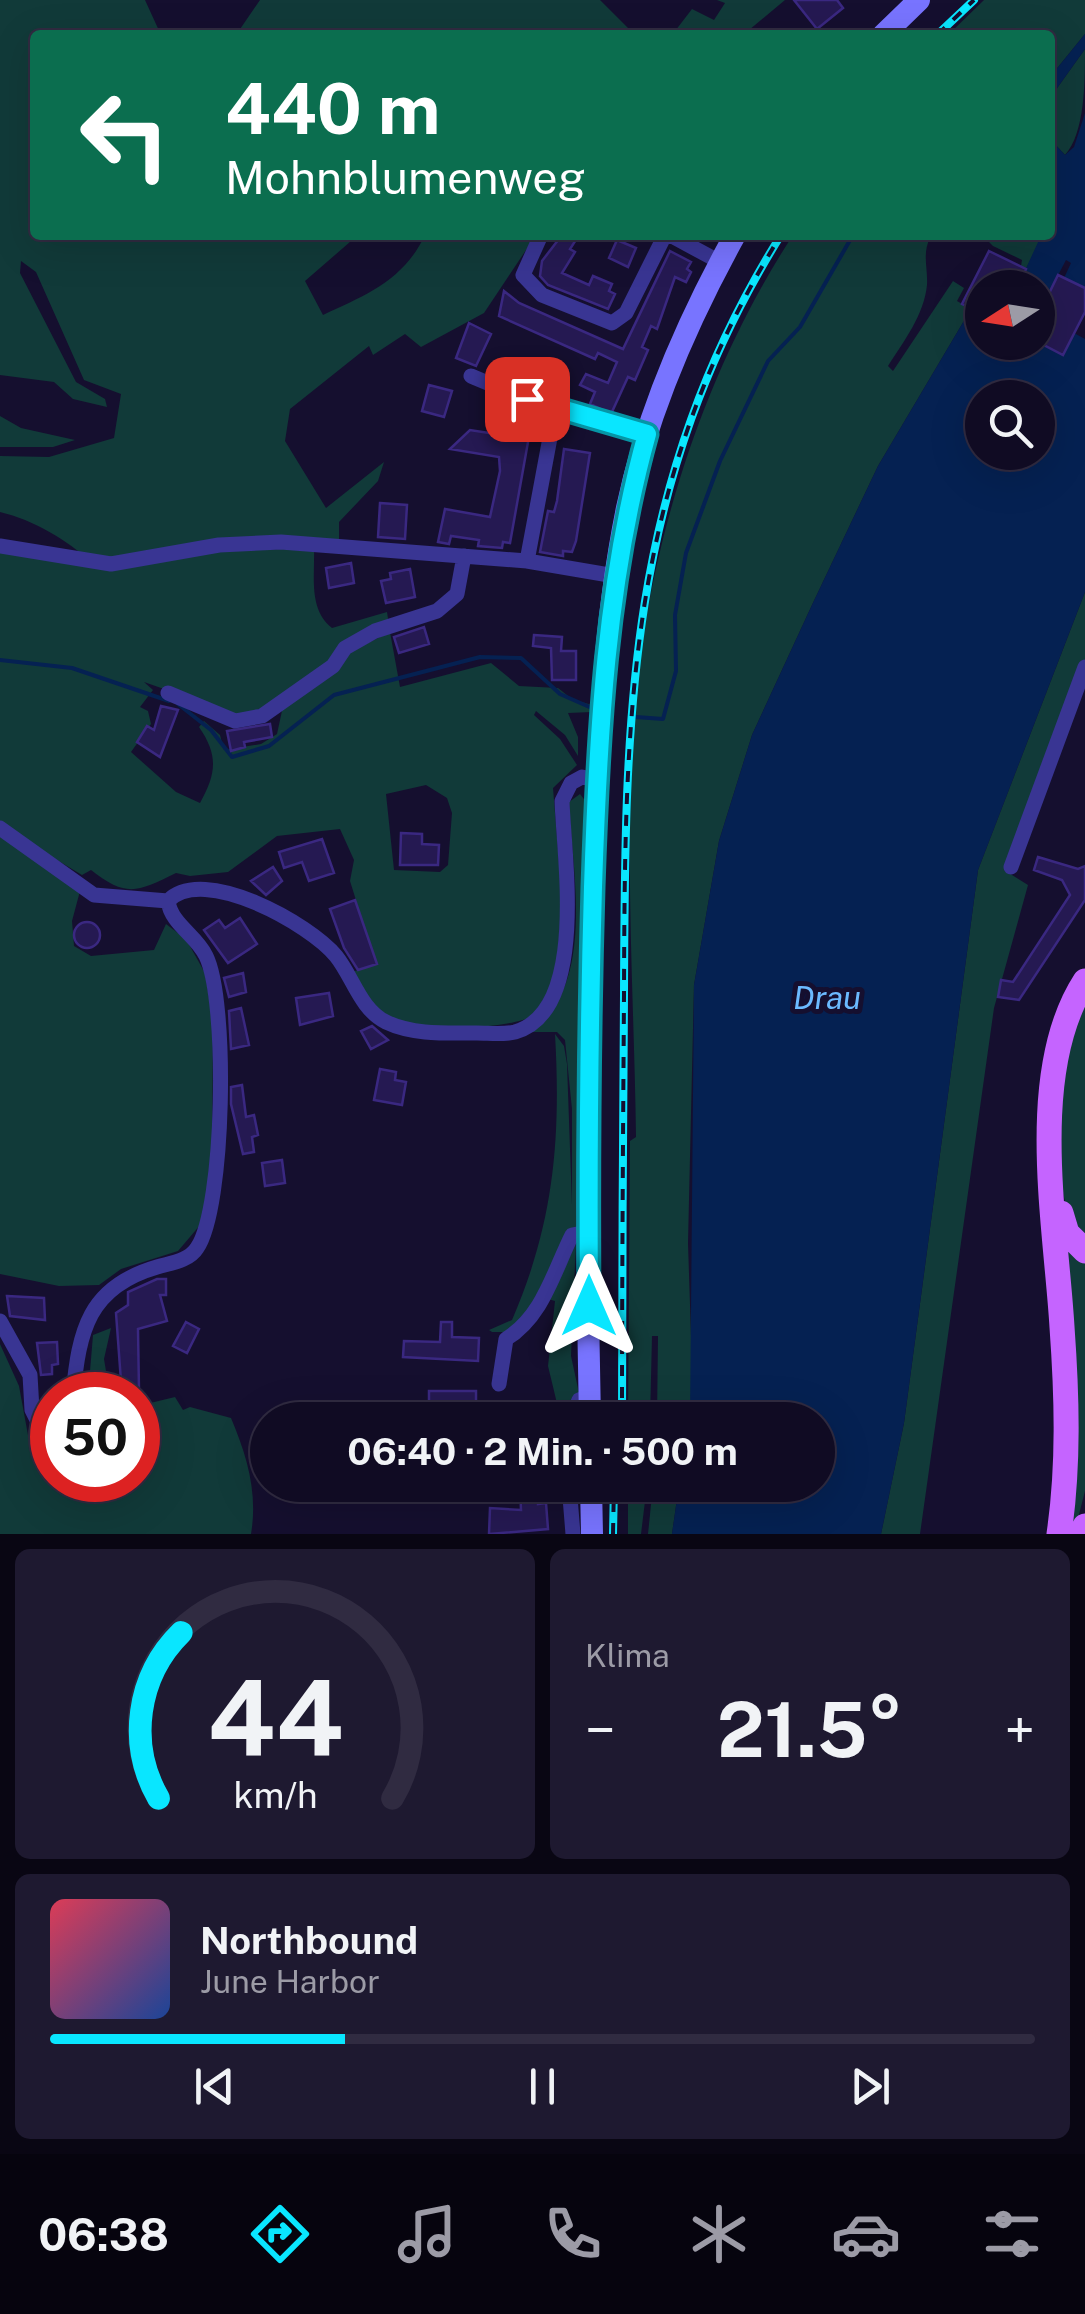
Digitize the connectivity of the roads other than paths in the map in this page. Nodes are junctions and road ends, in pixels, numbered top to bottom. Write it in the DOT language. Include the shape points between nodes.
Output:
graph roads {
  1 [pos="919,0"];
  2 [pos="888,30"];
  3 [pos="539,240"];
  4 [pos="665,240"];
  5 [pos="678,240"];
  6 [pos="732,240"];
  7 [pos="720,262"];
  8 [pos="471,376"];
  9 [pos="554,410"];
  10 [pos="647,434"];
  11 [pos="0,546"];
  12 [pos="464,556"];
  13 [pos="527,561"];
  14 [pos="615,576"];
  15 [pos="1085,668"];
  16 [pos="168,694"];
  17 [pos="597,780"];
  18 [pos="0,828"];
  19 [pos="1011,868"];
  20 [pos="168,900"];
  21 [pos="1085,981"];
  22 [pos="1053,1174"];
  23 [pos="588,1232"];
  24 [pos="1085,1251"];
  25 [pos="0,1321"];
  26 [pos="76,1372"];
  27 [pos="30,1375"];
  28 [pos="499,1384"];
  29 [pos="590,1402"];
  30 [pos="571,1502"];
  31 [pos="591,1502"];
  32 [pos="1085,1526"];
  33 [pos="573,1534"];
  34 [pos="592,1534"];
  35 [pos="1059,1534"];
  36 [pos="1083,1534"];
  1 -- 2 [label="main road"];
  3 -- 4 [label="street" via="522,275 542,295 612,323 626,313"];
  5 -- 7 [label="street"];
  6 -- 7 [label="main road"];
  7 -- 10 [label="main road"];
  8 -- 9 [label="street"];
  9 -- 10 [label="street"];
  9 -- 13 [label="street"];
  10 -- 14 [label="main road"];
  11 -- 12 [label="street" via="111,564 282,542"];
  12 -- 13 [label="street"];
  12 -- 16 [label="street" via="457,594 437,610 375,630 345,648 333,666 262,716 235,721"];
  13 -- 14 [label="street"];
  14 -- 17 [label="main road"];
  15 -- 19 [label="street"];
  17 -- 20 [label="street" via="570,782 562,801 566,953 558,991 534,1022 515,1032 420,1032 384,1021 362,1000 336,955 254,901 194,888"];
  17 -- 23 [label="main road"];
  18 -- 20 [label="street" via="94,895"];
  20 -- 26 [label="street" via="170,912 206,956 214,989 216,1182 198,1248 134,1274 94,1307"];
  21 -- 22 [label="main road" via="1056,1063"];
  22 -- 24 [label="main road" via="1067,1233"];
  22 -- 35 [label="main road" via="1066,1390"];
  23 -- 28 [label="street" via="572,1235 537,1311 506,1340"];
  23 -- 29 [label="main road"];
  25 -- 27 [label="street"];
  30 -- 33 [label="street"];
  31 -- 34 [label="main road"];
  32 -- 36 [label="main road"];
}
